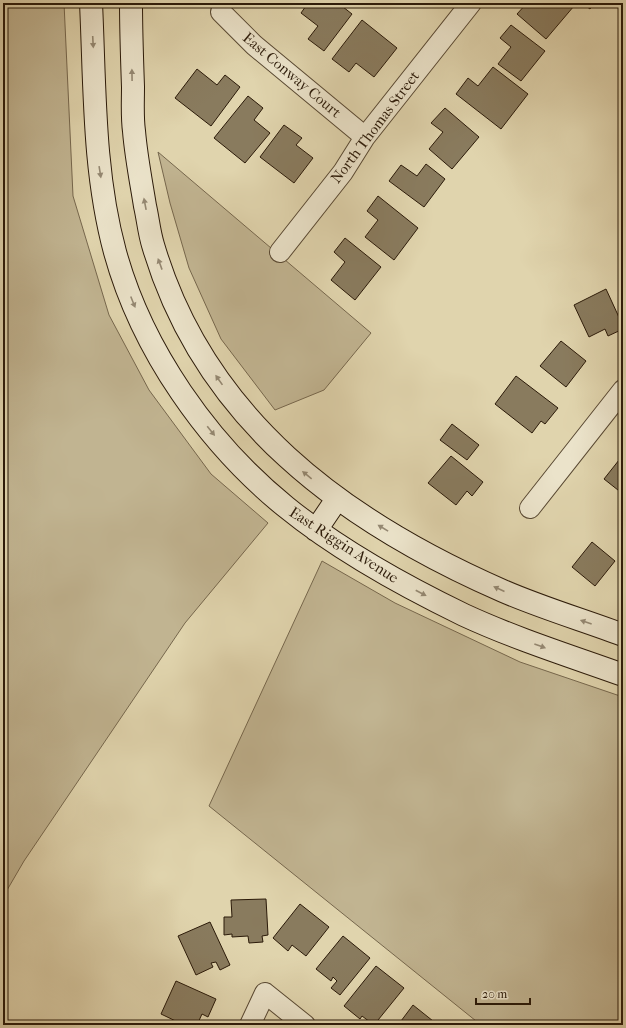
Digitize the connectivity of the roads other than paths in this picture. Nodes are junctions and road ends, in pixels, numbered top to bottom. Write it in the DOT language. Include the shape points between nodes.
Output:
graph roads {
  1 [pos="91,3"];
  2 [pos="131,3"];
  3 [pos="471,3"];
  4 [pos="221,12"];
  5 [pos="365,137"];
  6 [pos="280,252"];
  7 [pos="623,390"];
  8 [pos="338,499"];
  9 [pos="530,508"];
  10 [pos="316,530"];
  11 [pos="623,635"];
  12 [pos="623,675"];
  13 [pos="250,1025"];
  14 [pos="305,1025"];
  1 -- 10 [label="main road, East Riggin Avenue, one-way" via="99,167 115,252 136,308 153,344 196,412 248,473"];
  8 -- 2 [label="main road, one-way" via="305,474 245,415 199,350 165,280 152,243 138,166 134,129"];
  3 -- 5 [label="street, North Thomas Street"];
  4 -- 5 [label="street, East Conway Court" via="254,45"];
  5 -- 6 [label="street, North Thomas Street" via="343,172"];
  7 -- 9 [label="street"];
  8 -- 10 [label="main road"];
  11 -- 8 [label="main road, one-way" via="534,604 474,577 404,541"];
  10 -- 12 [label="main road, East Riggin Avenue, one-way" via="377,568 464,615 531,643"];
  13 -- 14 [label="street" via="265,993"];
}
